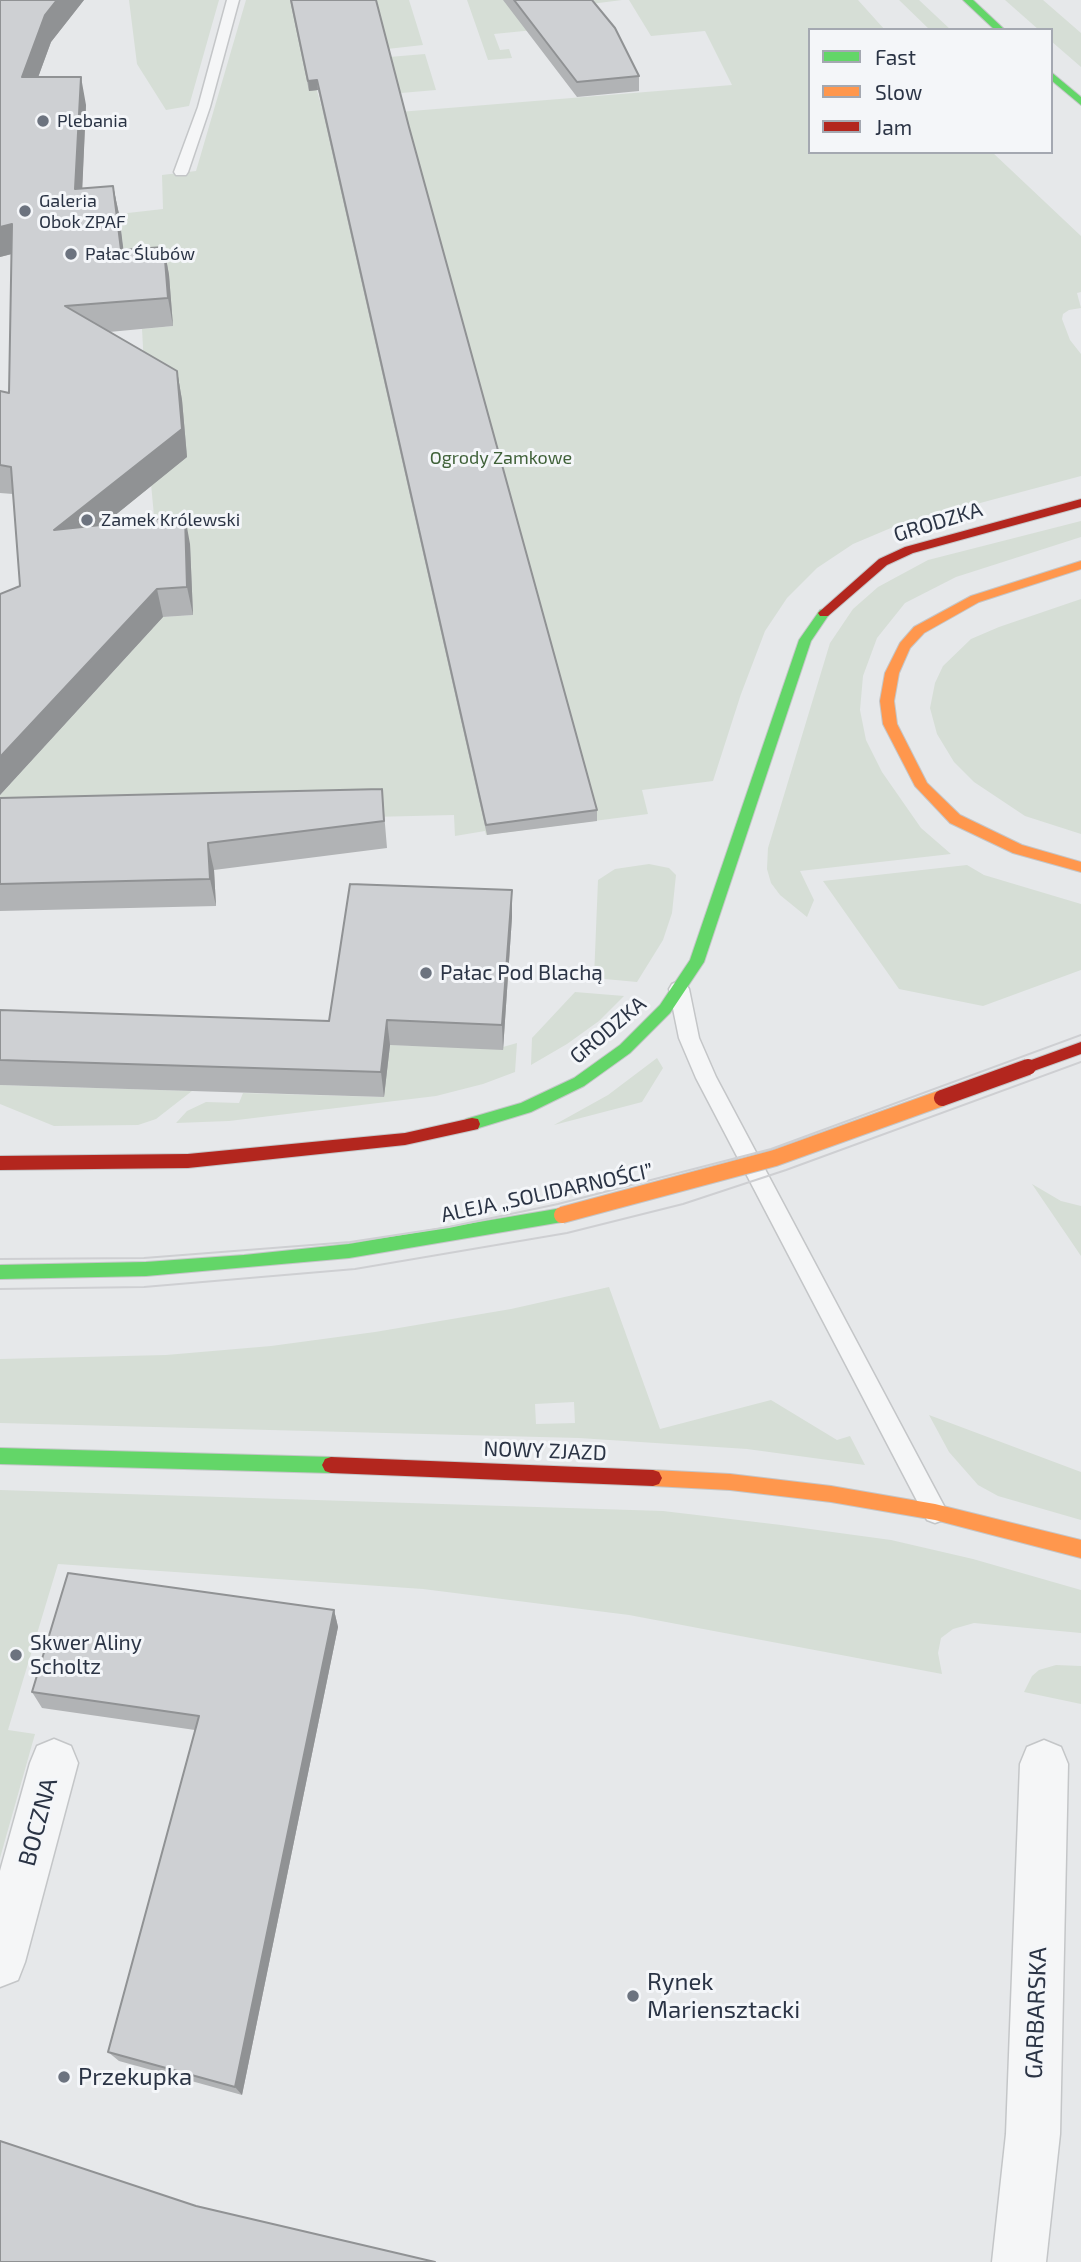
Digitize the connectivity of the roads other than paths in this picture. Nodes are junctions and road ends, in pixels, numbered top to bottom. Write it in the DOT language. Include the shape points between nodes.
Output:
graph roads {
  1 [pos="233,0"];
  2 [pos="968,0"];
  3 [pos="999,28"];
  4 [pos="1053,77"];
  5 [pos="1081,102"];
  6 [pos="181,172"];
  7 [pos="1081,503"];
  8 [pos="1081,565"];
  9 [pos="1081,867"];
  10 [pos="679,989"];
  11 [pos="1081,1048"];
  12 [pos="0,1163"];
  13 [pos="0,1272"];
  14 [pos="0,1456"];
  15 [pos="935,1512"];
  16 [pos="1081,1549"];
  17 [pos="54,1763"];
  18 [pos="1044,1764"];
  19 [pos="0,1962"];
  20 [pos="1019,2262"];
  1 -- 6 [label="lane"];
  2 -- 3 [label="main road"];
  4 -- 5 [label="main road"];
  7 -- 10 [label="main road, GRODZKA" via="909,550 883,562 827,609 806,640 706,941"];
  8 -- 9 [label="main road" via="975,599 919,630 892,673 887,701 890,724 922,786 955,819 1018,849"];
  10 -- 12 [label="main road, GRODZKA" via="646,1029 603,1066 551,1097 494,1119 405,1139 270,1154 188,1161"];
  10 -- 15 [label="lane" via="689,1038 706,1078"];
  11 -- 13 [label="main road, ALEJA „SOLIDARNOŚCI”, bridge" via="775,1158 562,1215 386,1245 244,1262"];
  14 -- 15 [label="main road, NOWY ZJAZD" via="480,1469 730,1482"];
  15 -- 16 [label="main road, NOWY ZJAZD"];
  17 -- 19 [label="street, BOCZNA"];
  18 -- 20 [label="street, GARBARSKA" via="1032,2134"];
}
